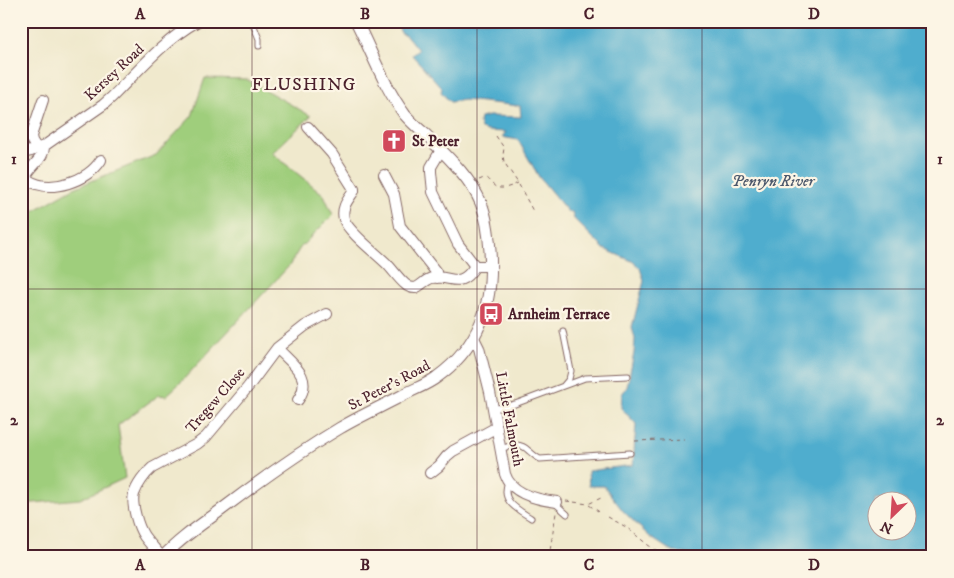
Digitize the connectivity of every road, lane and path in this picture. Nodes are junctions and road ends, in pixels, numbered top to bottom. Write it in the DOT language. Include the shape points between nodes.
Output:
graph roads {
  1 [pos="198,21"];
  2 [pos="252,21"];
  3 [pos="356,21"];
  4 [pos="259,46"];
  5 [pos="43,100"];
  6 [pos="308,127"];
  7 [pos="496,136"];
  8 [pos="40,147"];
  9 [pos="441,150"];
  10 [pos="21,153"];
  11 [pos="101,160"];
  12 [pos="384,176"];
  13 [pos="518,183"];
  14 [pos="470,185"];
  15 [pos="534,213"];
  16 [pos="475,266"];
  17 [pos="491,266"];
  18 [pos="437,278"];
  19 [pos="327,314"];
  20 [pos="564,331"];
  21 [pos="474,338"];
  22 [pos="277,348"];
  23 [pos="628,376"];
  24 [pos="564,385"];
  25 [pos="298,400"];
  26 [pos="493,409"];
  27 [pos="497,427"];
  28 [pos="684,439"];
  29 [pos="635,441"];
  30 [pos="501,449"];
  31 [pos="630,454"];
  32 [pos="430,472"];
  33 [pos="508,481"];
  34 [pos="601,498"];
  35 [pos="557,504"];
  36 [pos="588,504"];
  37 [pos="601,513"];
  38 [pos="567,514"];
  39 [pos="608,517"];
  40 [pos="531,518"];
  41 [pos="163,557"];
  42 [pos="549,557"];
  43 [pos="666,557"];
  1 -- 8 [label="street, Kersey Road" via="168,42 108,101"];
  2 -- 4 [label="lane"];
  3 -- 9 [label="street, St Peter's Road" via="401,109"];
  5 -- 8 [label="street" via="31,136"];
  6 -- 18 [label="street" via="332,154 354,189 344,208 347,225 406,286 415,288"];
  7 -- 13 [label="path" via="504,148 504,162"];
  8 -- 10 [label="street, Kersey Road"];
  8 -- 11 [label="street" via="44,149 43,153 26,176 35,184 52,186 74,180 95,168"];
  9 -- 14 [label="street, St Peter's Road"];
  9 -- 16 [label="street" via="431,167 433,192 458,244"];
  12 -- 18 [label="street" via="394,194 400,226 436,272"];
  13 -- 14 [label="path" via="498,187 484,178"];
  13 -- 15 [label="path"];
  14 -- 17 [label="street, St Peter's Road" via="485,218"];
  16 -- 17 [label="street"];
  16 -- 18 [label="street" via="461,280"];
  17 -- 21 [label="street, St Peter's Road" via="487,304"];
  19 -- 22 [label="street, Tregew Close"];
  20 -- 24 [label="lane" via="571,371"];
  21 -- 26 [label="street, Little Falmouth"];
  21 -- 41 [label="street, St Peter's Road" via="457,360 436,378 320,440 204,522"];
  22 -- 25 [label="street" via="303,378 303,390"];
  22 -- 41 [label="street, Tregew Close" via="210,433 197,444 152,468 138,486 133,496 137,520 144,536"];
  23 -- 24 [label="lane" via="590,377"];
  24 -- 26 [label="lane"];
  26 -- 27 [label="street, Little Falmouth"];
  27 -- 30 [label="street, Little Falmouth"];
  27 -- 32 [label="street" via="453,451"];
  28 -- 29 [label="path"];
  30 -- 31 [label="lane" via="519,444 540,459"];
  30 -- 33 [label="street, Little Falmouth"];
  33 -- 35 [label="street, Little Falmouth" via="526,494"];
  33 -- 40 [label="lane" via="508,501"];
  34 -- 36 [label="path"];
  35 -- 36 [label="path" via="570,501"];
  35 -- 38 [label="lane"];
  35 -- 42 [label="path"];
  36 -- 37 [label="path"];
  39 -- 43 [label="path"];
}
